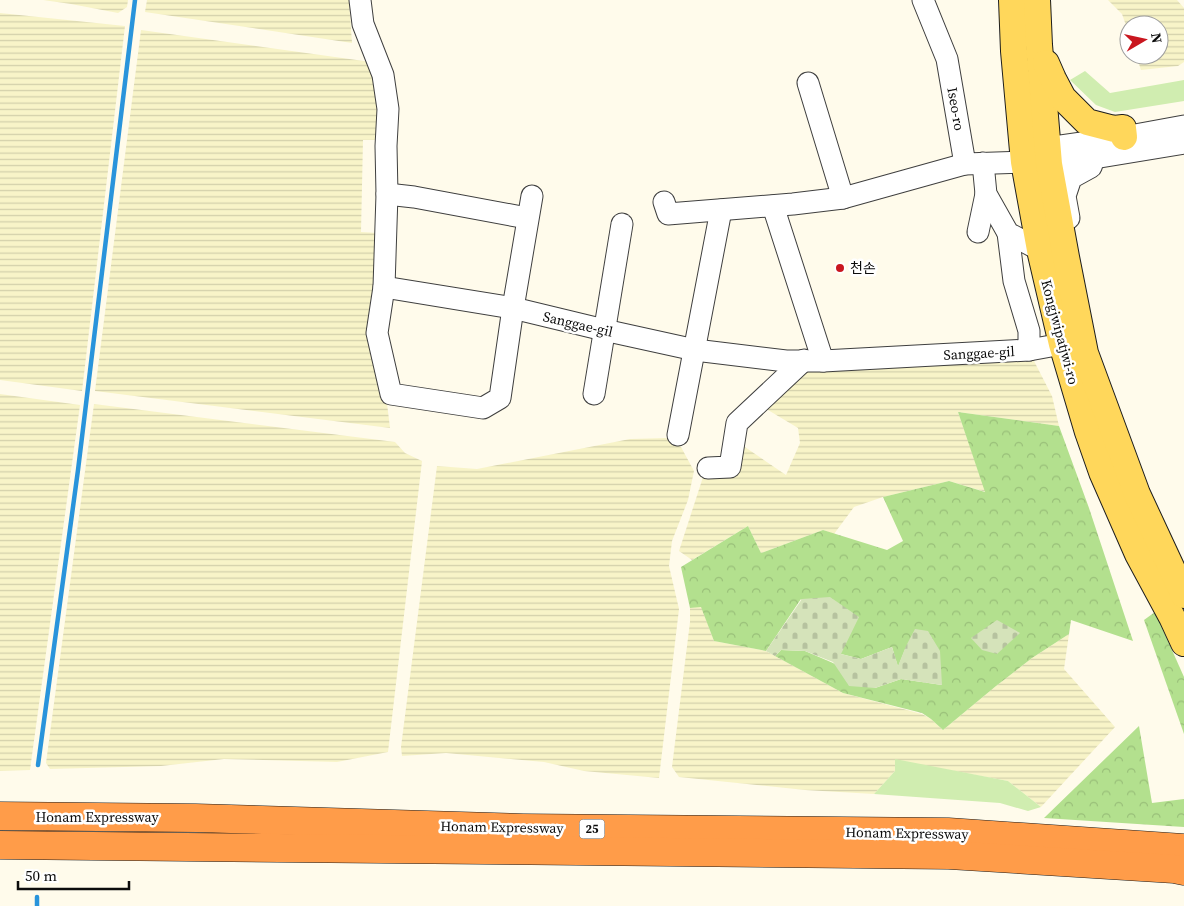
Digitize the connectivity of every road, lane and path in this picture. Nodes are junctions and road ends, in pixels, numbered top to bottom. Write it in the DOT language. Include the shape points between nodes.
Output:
graph roads {
  1 [pos="360,0"];
  2 [pos="923,0"];
  3 [pos="1012,0"];
  4 [pos="1037,0"];
  5 [pos="1039,45"];
  6 [pos="808,83"];
  7 [pos="1184,126"];
  8 [pos="1124,137"];
  9 [pos="1184,143"];
  10 [pos="1040,158"];
  11 [pos="1094,158"];
  12 [pos="974,164"];
  13 [pos="387,194"];
  14 [pos="986,194"];
  15 [pos="532,196"];
  16 [pos="843,198"];
  17 [pos="664,202"];
  18 [pos="773,206"];
  19 [pos="720,210"];
  20 [pos="527,218"];
  21 [pos="622,224"];
  22 [pos="978,232"];
  23 [pos="1008,233"];
  24 [pos="1040,250"];
  25 [pos="384,287"];
  26 [pos="513,308"];
  27 [pos="1079,321"];
  28 [pos="604,330"];
  29 [pos="1062,344"];
  30 [pos="695,350"];
  31 [pos="1029,350"];
  32 [pos="814,360"];
  33 [pos="594,394"];
  34 [pos="678,435"];
  35 [pos="708,468"];
  36 [pos="1184,596"];
  37 [pos="1184,643"];
  38 [pos="0,816"];
  39 [pos="0,845"];
  40 [pos="1184,848"];
  41 [pos="1184,871"];
  1 -- 13 [label="street" via="364,24 383,75 388,109"];
  2 -- 12 [label="street, Iseo-ro" via="947,60"];
  3 -- 10 [label="main road, Kongjwipatjwi-ro" via="1014,51"];
  4 -- 5 [label="main road, Kongjwipatjwi-ro"];
  5 -- 8 [label="main road" via="1063,98 1087,122 1123,128"];
  5 -- 10 [label="main road, Kongjwipatjwi-ro"];
  6 -- 16 [label="street"];
  7 -- 8 [label="street"];
  8 -- 10 [label="street"];
  9 -- 11 [label="street"];
  10 -- 11 [label="street"];
  10 -- 12 [label="street"];
  10 -- 24 [label="main road, Kongjwipatjwi-ro"];
  10 -- 27 [label="main road, Kongjwipatjwi-ro"];
  11 -- 27 [label="street" via="1091,167 1071,178 1065,196 1088,306"];
  12 -- 14 [label="street, Iseo-ro"];
  12 -- 16 [label="street"];
  13 -- 20 [label="street"];
  13 -- 25 [label="street"];
  14 -- 22 [label="street"];
  14 -- 23 [label="street"];
  15 -- 20 [label="street"];
  16 -- 18 [label="street"];
  17 -- 19 [label="street" via="668,214"];
  18 -- 19 [label="street"];
  18 -- 32 [label="street"];
  19 -- 30 [label="street"];
  20 -- 26 [label="street"];
  21 -- 28 [label="street"];
  23 -- 24 [label="street"];
  23 -- 31 [label="street" via="1014,281 1029,331"];
  24 -- 29 [label="main road, Kongjwipatjwi-ro"];
  25 -- 26 [label="street, Sanggae-gil"];
  25 -- 26 [label="street" via="376,333 391,394 484,408 500,398"];
  26 -- 28 [label="street, Sanggae-gil"];
  27 -- 36 [label="main road, Kongjwipatjwi-ro" via="1085,353 1137,494"];
  28 -- 30 [label="street, Sanggae-gil"];
  28 -- 33 [label="street"];
  29 -- 31 [label="street, Sanggae-gil"];
  29 -- 37 [label="main road, Kongjwipatjwi-ro" via="1102,472 1138,554"];
  30 -- 32 [label="street, Sanggae-gil" via="786,361"];
  30 -- 34 [label="street"];
  31 -- 32 [label="street, Sanggae-gil"];
  32 -- 35 [label="street" via="738,423 730,467"];
  38 -- 40 [label="highway, Honam Expressway / 25" via="523,828 948,832"];
  39 -- 41 [label="highway, Honam Expressway / 25" via="949,855"];
}
